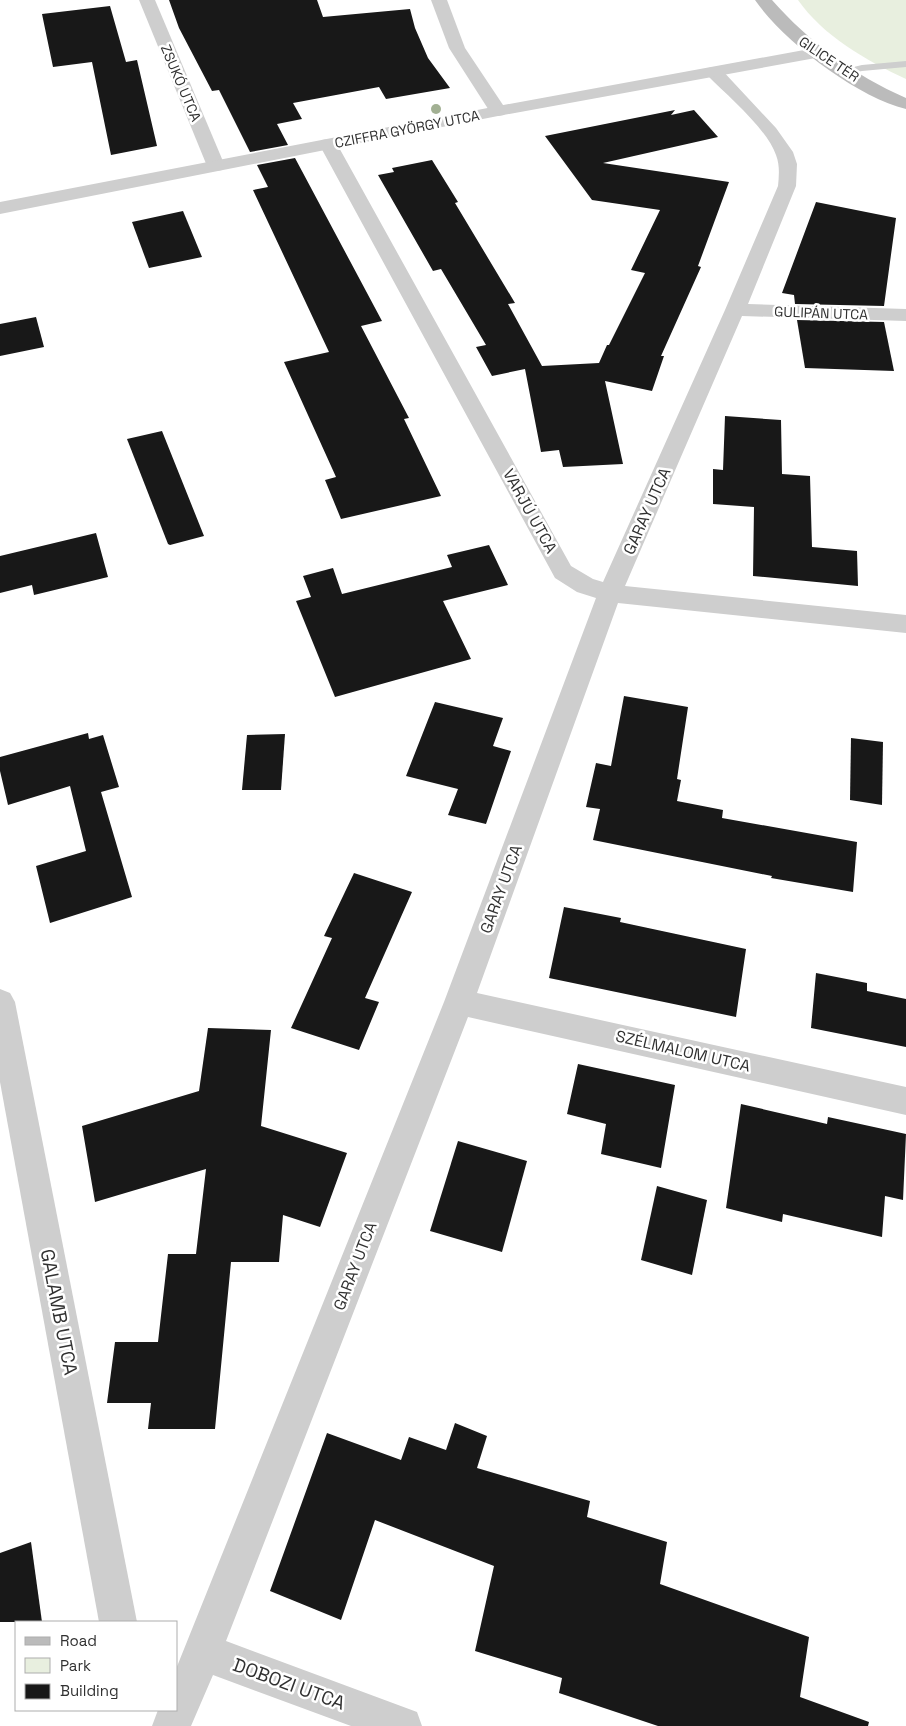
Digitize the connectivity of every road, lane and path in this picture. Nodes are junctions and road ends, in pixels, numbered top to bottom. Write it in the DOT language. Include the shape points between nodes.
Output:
graph roads {
  1 [pos="147,0"];
  2 [pos="439,0"];
  3 [pos="763,0"];
  4 [pos="815,52"];
  5 [pos="906,64"];
  6 [pos="714,72"];
  7 [pos="844,72"];
  8 [pos="906,104"];
  9 [pos="498,111"];
  10 [pos="328,144"];
  11 [pos="216,166"];
  12 [pos="0,208"];
  13 [pos="736,310"];
  14 [pos="906,315"];
  15 [pos="610,593"];
  16 [pos="906,624"];
  17 [pos="0,1002"];
  18 [pos="459,1002"];
  19 [pos="906,1101"];
  20 [pos="118,1621"];
  21 [pos="203,1652"];
  22 [pos="178,1705"];
  23 [pos="403,1726"];
  1 -- 11 [label="street, ZSUKÓ UTCA"];
  2 -- 9 [label="street" via="457,48"];
  3 -- 4 [label="main road, GILICE TÉR" via="784,26"];
  4 -- 6 [label="street, CZIFFRA GYÖRGY UTCA"];
  4 -- 7 [label="main road, GILICE TÉR"];
  5 -- 7 [label="lane"];
  6 -- 9 [label="street, CZIFFRA GYÖRGY UTCA"];
  6 -- 13 [label="street, GARAY UTCA" via="771,134 784,153 788,169 787,186"];
  7 -- 8 [label="main road, GILICE TÉR"];
  9 -- 10 [label="street, CZIFFRA GYÖRGY UTCA"];
  10 -- 11 [label="street, CZIFFRA GYÖRGY UTCA"];
  10 -- 15 [label="street, VARJÚ UTCA" via="563,572 572,580"];
  11 -- 12 [label="street, CZIFFRA GYÖRGY UTCA"];
  13 -- 14 [label="street, GULIPÁN UTCA"];
  13 -- 15 [label="street, GARAY UTCA"];
  15 -- 16 [label="street, VARJÚ UTCA"];
  15 -- 18 [label="street, GARAY UTCA"];
  17 -- 20 [label="street, GALAMB UTCA"];
  18 -- 19 [label="street, SZÉLMALOM UTCA"];
  18 -- 21 [label="street, GARAY UTCA"];
  21 -- 22 [label="street, GARAY UTCA"];
  21 -- 23 [label="street, DOBOZI UTCA"];
}
